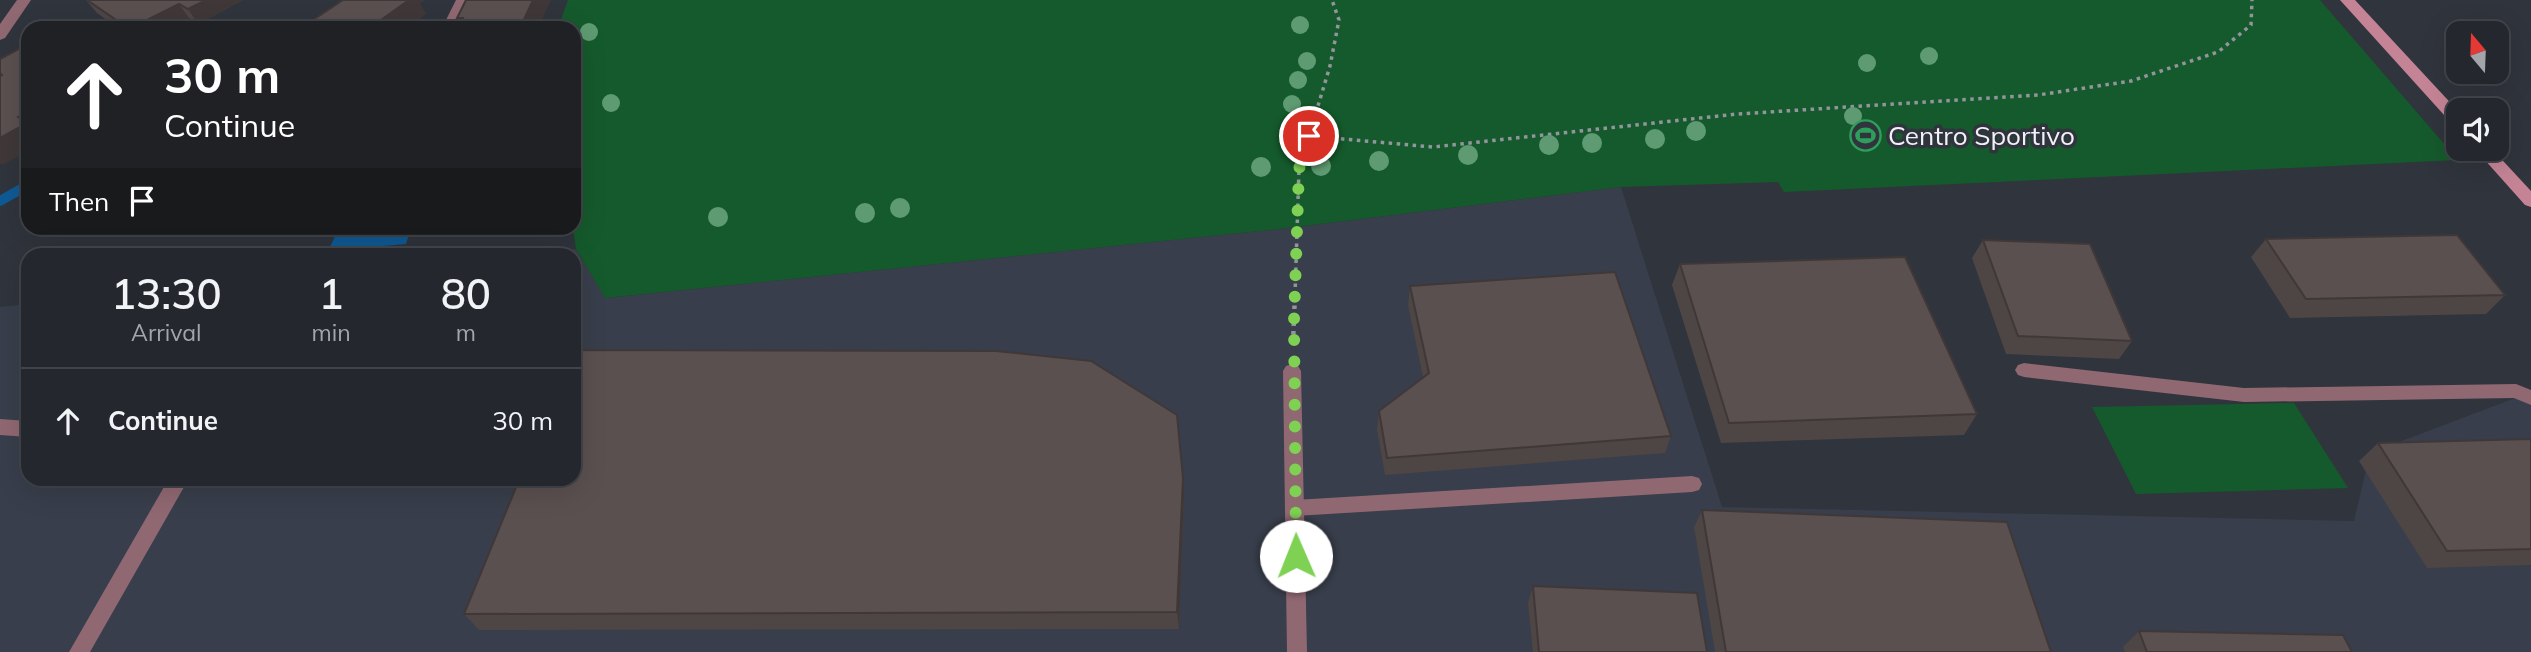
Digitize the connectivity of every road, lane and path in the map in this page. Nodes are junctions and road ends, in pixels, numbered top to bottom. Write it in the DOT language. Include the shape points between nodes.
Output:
graph roads {
  1 [pos="24,0"];
  2 [pos="463,0"];
  3 [pos="1332,0"];
  4 [pos="2252,0"];
  5 [pos="2347,0"];
  6 [pos="452,21"];
  7 [pos="0,35"];
  8 [pos="2446,108"];
  9 [pos="1309,136"];
  10 [pos="2494,161"];
  11 [pos="2531,201"];
  12 [pos="2024,370"];
  13 [pos="1292,371"];
  14 [pos="2531,398"];
  15 [pos="0,427"];
  16 [pos="21,428"];
  17 [pos="1692,484"];
  18 [pos="175,486"];
  19 [pos="1295,508"];
  20 [pos="79,652"];
  21 [pos="1297,652"];
  1 -- 7 [label="street"];
  2 -- 6 [label="street"];
  3 -- 9 [label="path" via="1339,20"];
  4 -- 9 [label="path" via="2251,26 2218,52 2130,81 2038,94 1737,114 1433,147"];
  5 -- 8 [label="street"];
  9 -- 13 [label="path" via="1299,169"];
  10 -- 11 [label="street"];
  12 -- 14 [label="street" via="2244,395 2516,391"];
  13 -- 19 [label="street"];
  15 -- 16 [label="street"];
  17 -- 19 [label="street"];
  18 -- 20 [label="street"];
  19 -- 21 [label="street"];
}
